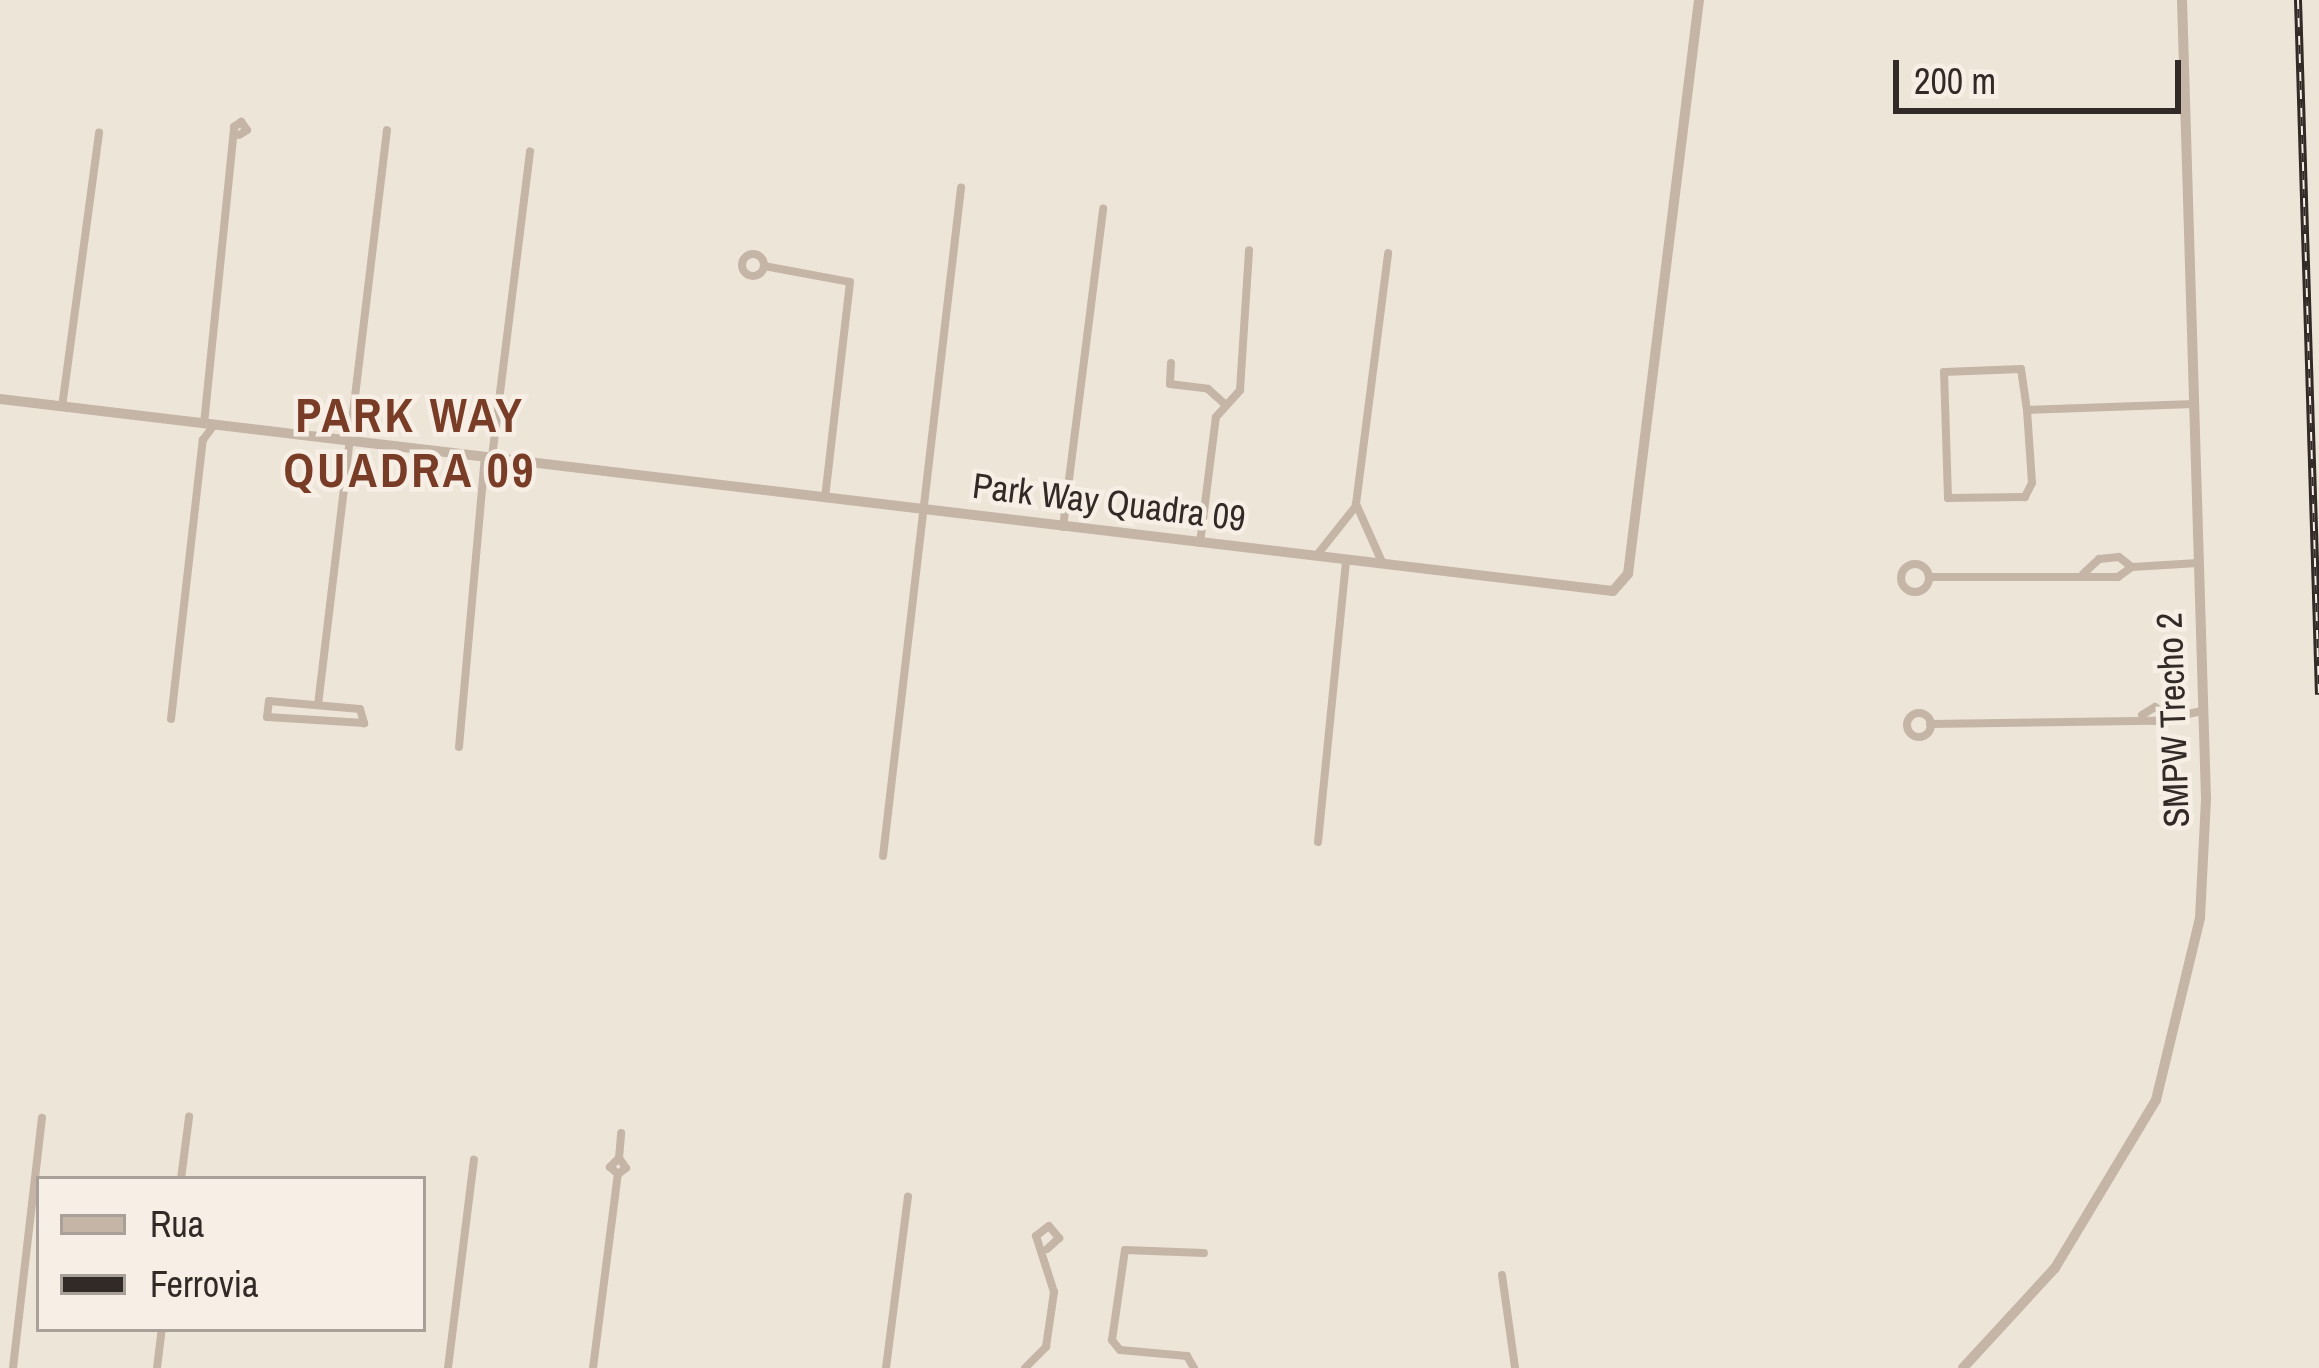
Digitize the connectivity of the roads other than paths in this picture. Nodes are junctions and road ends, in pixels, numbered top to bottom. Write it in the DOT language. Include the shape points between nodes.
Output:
graph roads {
  1 [pos="1699,0"];
  2 [pos="2182,0"];
  3 [pos="387,130"];
  4 [pos="99,132"];
  5 [pos="239,135"];
  6 [pos="530,152"];
  7 [pos="961,188"];
  8 [pos="1102,209"];
  9 [pos="1249,250"];
  10 [pos="1388,253"];
  11 [pos="764,266"];
  12 [pos="1172,363"];
  13 [pos="0,399"];
  14 [pos="2194,404"];
  15 [pos="1226,405"];
  16 [pos="62,406"];
  17 [pos="2027,410"];
  18 [pos="203,424"];
  19 [pos="203,440"];
  20 [pos="346,440"];
  21 [pos="492,457"];
  22 [pos="825,499"];
  23 [pos="1357,504"];
  24 [pos="920,510"];
  25 [pos="1063,527"];
  26 [pos="1343,527"];
  27 [pos="1365,530"];
  28 [pos="1200,544"];
  29 [pos="1313,557"];
  30 [pos="1346,561"];
  31 [pos="2198,563"];
  32 [pos="1385,566"];
  33 [pos="2132,567"];
  34 [pos="2082,575"];
  35 [pos="1929,577"];
  36 [pos="318,705"];
  37 [pos="2202,712"];
  38 [pos="171,719"];
  39 [pos="1930,724"];
  40 [pos="459,747"];
  41 [pos="1318,842"];
  42 [pos="883,856"];
  43 [pos="42,1118"];
  44 [pos="189,1118"];
  45 [pos="621,1132"];
  46 [pos="474,1160"];
  47 [pos="182,1176"];
  48 [pos="908,1196"];
  49 [pos="1047,1249"];
  50 [pos="1204,1253"];
  51 [pos="1502,1274"];
  52 [pos="162,1332"];
  53 [pos="1178,1363"];
  54 [pos="11,1367"];
  55 [pos="157,1368"];
  56 [pos="448,1368"];
  57 [pos="593,1368"];
  58 [pos="886,1368"];
  59 [pos="1025,1368"];
  60 [pos="1194,1368"];
  61 [pos="1516,1368"];
  62 [pos="1963,1368"];
  1 -- 32 [label="street, Park Way Quadra 09" via="1627,578 1607,592"];
  2 -- 14 [label="street, SMPW Trecho 2"];
  3 -- 20 [label="street"];
  4 -- 16 [label="street"];
  5 -- 18 [label="street"];
  6 -- 21 [label="street"];
  7 -- 24 [label="street"];
  8 -- 25 [label="street"];
  9 -- 15 [label="street" via="1240,389"];
  10 -- 23 [label="street"];
  11 -- 22 [label="street" via="850,282"];
  12 -- 15 [label="street" via="1170,384 1208,389"];
  13 -- 16 [label="street, Park Way Quadra 09"];
  14 -- 17 [label="street"];
  14 -- 31 [label="street, SMPW Trecho 2"];
  15 -- 28 [label="street" via="1213,428"];
  16 -- 18 [label="street, Park Way Quadra 09"];
  17 -- 17 [label="street" via="2021,369 1941,375 1948,499 2025,496 2032,483"];
  18 -- 19 [label="street"];
  18 -- 19 [label="street"];
  18 -- 20 [label="street, Park Way Quadra 09"];
  19 -- 38 [label="street"];
  20 -- 21 [label="street, Park Way Quadra 09"];
  20 -- 36 [label="street"];
  21 -- 22 [label="street, Park Way Quadra 09"];
  21 -- 40 [label="street"];
  22 -- 24 [label="street, Park Way Quadra 09"];
  23 -- 26 [label="street"];
  23 -- 27 [label="street"];
  24 -- 25 [label="street, Park Way Quadra 09"];
  24 -- 42 [label="street"];
  25 -- 28 [label="street, Park Way Quadra 09"];
  26 -- 27 [label="street"];
  26 -- 29 [label="street"];
  27 -- 32 [label="street"];
  28 -- 29 [label="street, Park Way Quadra 09"];
  29 -- 30 [label="street, Park Way Quadra 09"];
  30 -- 32 [label="street, Park Way Quadra 09"];
  30 -- 41 [label="street"];
  31 -- 33 [label="street"];
  31 -- 37 [label="street, SMPW Trecho 2"];
  33 -- 34 [label="street" via="2118,578"];
  33 -- 34 [label="street" via="2119,557 2099,559"];
  34 -- 35 [label="street"];
  36 -- 36 [label="street" via="362,710 364,722 265,714 268,701"];
  37 -- 39 [label="street" via="2154,721 2142,715"];
  37 -- 62 [label="street, SMPW Trecho 2" via="2206,868 2190,980 2156,1100 2055,1268"];
  43 -- 54 [label="street"];
  44 -- 47 [label="street"];
  45 -- 57 [label="street" via="626,1165 618,1174"];
  46 -- 56 [label="street"];
  48 -- 58 [label="street"];
  49 -- 59 [label="street" via="1054,1292 1046,1347"];
  50 -- 53 [label="street" via="1129,1247 1122,1255 1112,1345"];
  51 -- 61 [label="street"];
  52 -- 55 [label="street"];
  53 -- 60 [label="street" via="1190,1357"];
}
